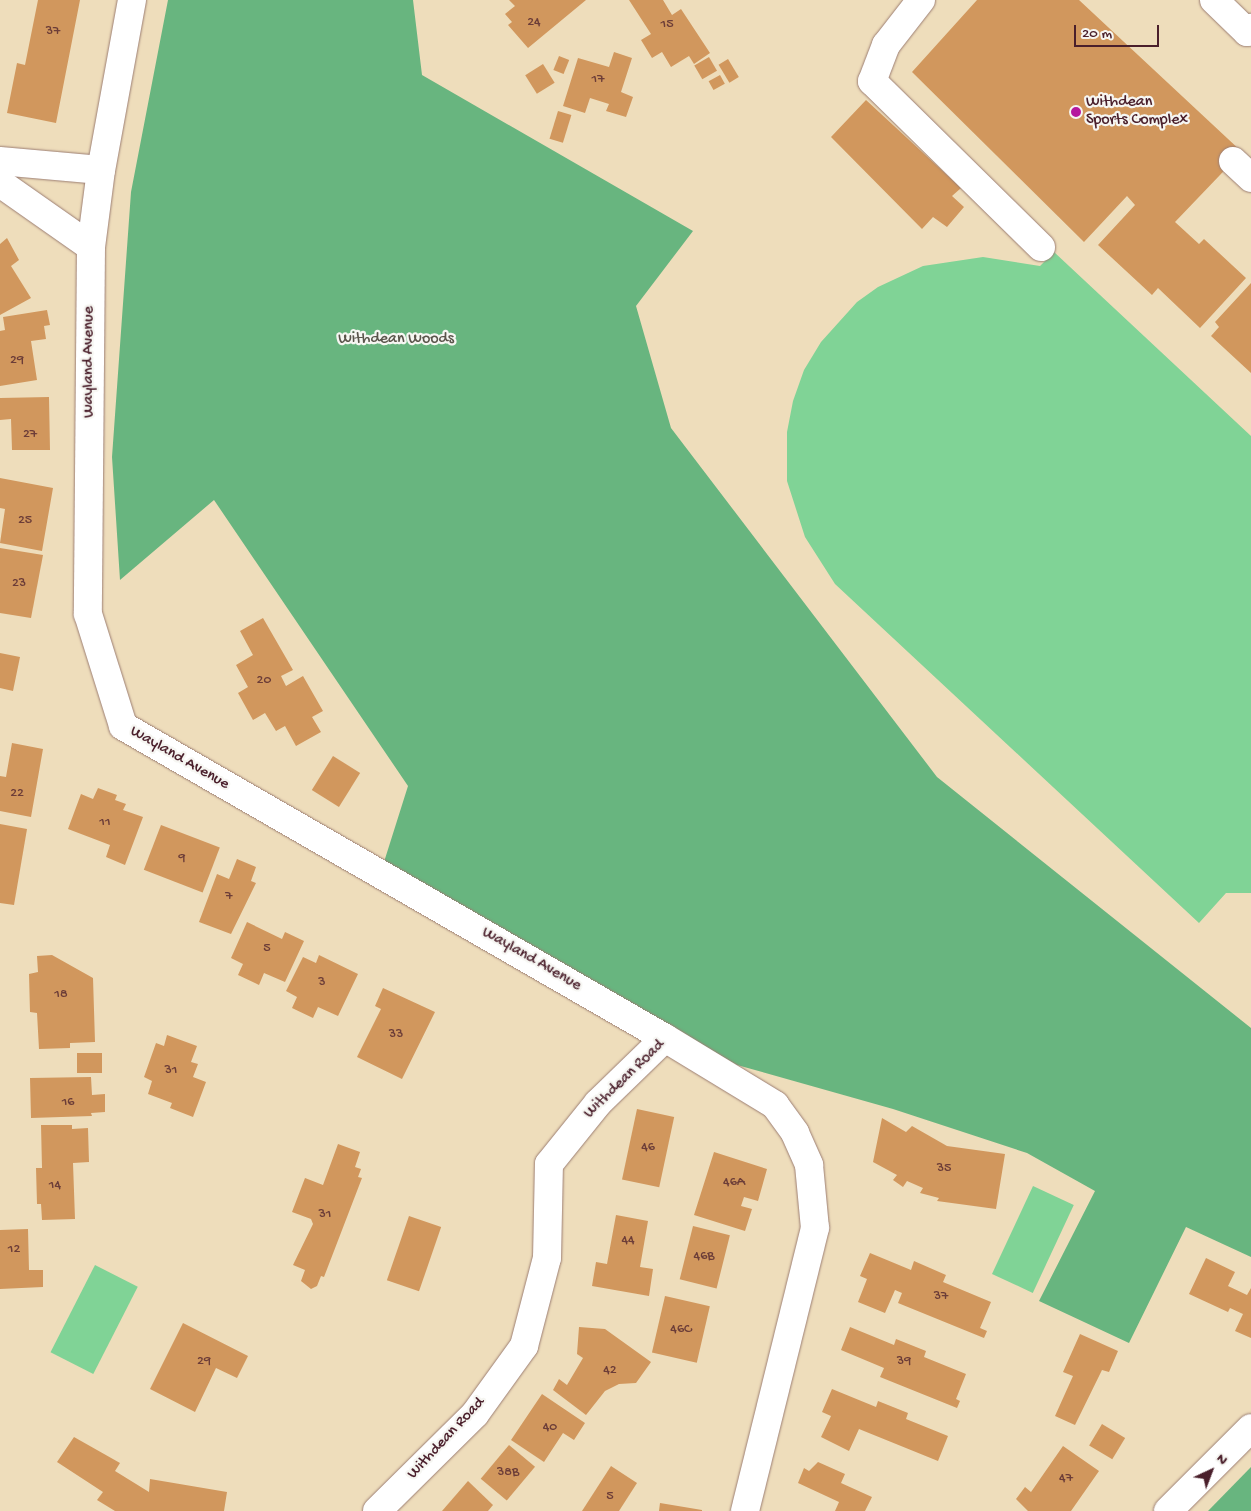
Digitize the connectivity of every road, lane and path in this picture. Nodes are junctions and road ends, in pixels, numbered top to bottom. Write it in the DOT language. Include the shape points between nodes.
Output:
graph roads {
  1 [pos="132,0"];
  2 [pos="921,0"];
  3 [pos="1214,0"];
  4 [pos="1251,28"];
  5 [pos="0,161"];
  6 [pos="101,170"];
  7 [pos="0,183"];
  8 [pos="91,247"];
  9 [pos="1041,247"];
  10 [pos="665,1038"];
  11 [pos="1251,1428"];
  12 [pos="377,1511"];
  13 [pos="745,1511"];
  14 [pos="1168,1511"];
  1 -- 6 [label="street, Wayland Avenue"];
  2 -- 9 [label="street" via="886,45 872,81"];
  3 -- 4 [label="street" via="1247,32"];
  5 -- 6 [label="street"];
  6 -- 8 [label="street, Wayland Avenue"];
  7 -- 8 [label="street"];
  8 -- 10 [label="street, Wayland Avenue" via="88,614 123,726"];
  10 -- 12 [label="street, Withdean Road" via="598,1102 549,1164 547,1258 524,1346 474,1414"];
  10 -- 13 [label="street, Withdean Road" via="775,1105 795,1133 809,1165 815,1228"];
  11 -- 14 [label="street"];
}
